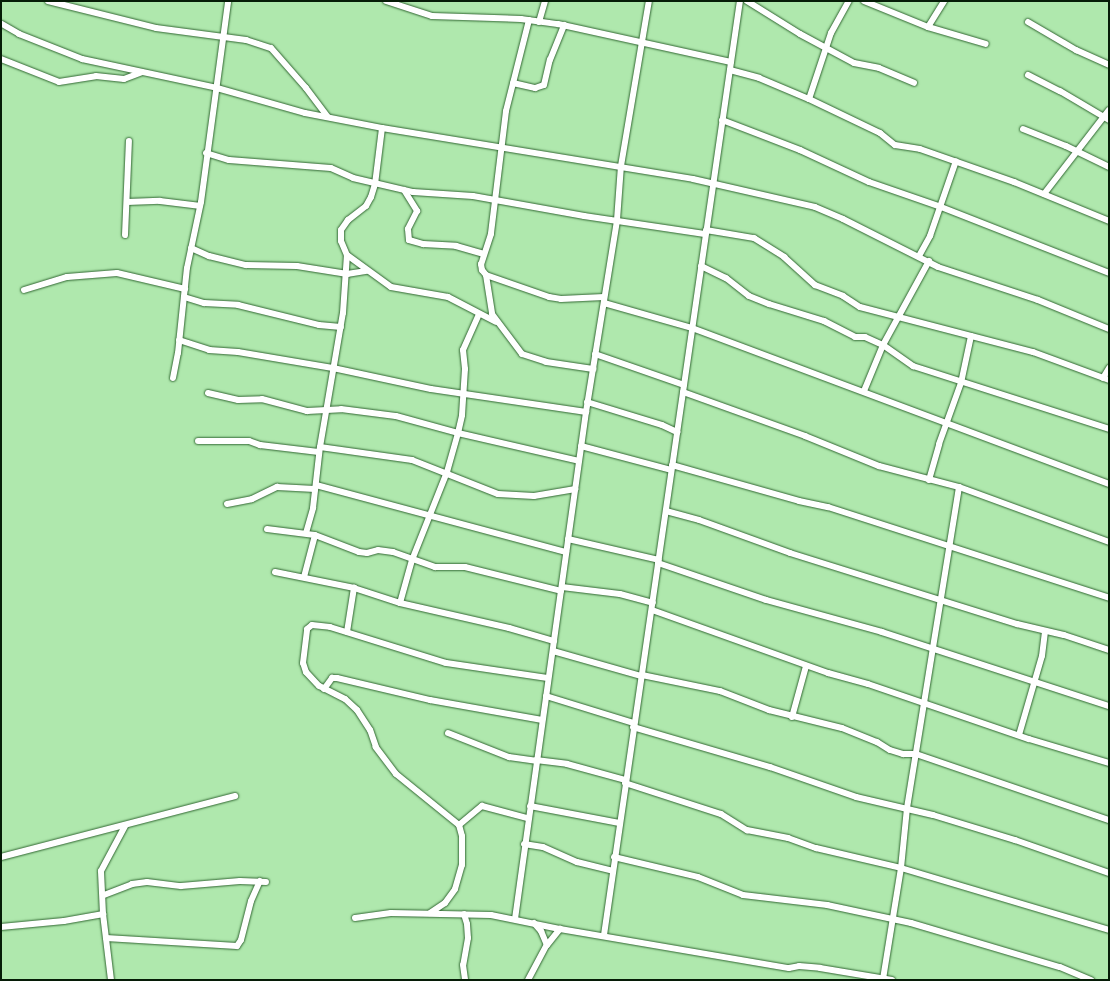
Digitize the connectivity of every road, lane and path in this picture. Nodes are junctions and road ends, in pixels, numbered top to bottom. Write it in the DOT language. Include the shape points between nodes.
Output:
graph roads {
  1 [pos="48,1"];
  2 [pos="228,1"];
  3 [pos="386,1"];
  4 [pos="545,1"];
  5 [pos="649,1"];
  6 [pos="740,1"];
  7 [pos="747,1"];
  8 [pos="849,1"];
  9 [pos="866,1"];
  10 [pos="944,1"];
  11 [pos="529,20"];
  12 [pos="539,22"];
  13 [pos="1028,22"];
  14 [pos="2,24"];
  15 [pos="564,26"];
  16 [pos="928,27"];
  17 [pos="224,36"];
  18 [pos="643,43"];
  19 [pos="986,44"];
  20 [pos="826,47"];
  21 [pos="1,59"];
  22 [pos="731,62"];
  23 [pos="1109,65"];
  24 [pos="730,70"];
  25 [pos="142,72"];
  26 [pos="1028,75"];
  27 [pos="513,83"];
  28 [pos="914,83"];
  29 [pos="217,88"];
  30 [pos="809,99"];
  31 [pos="1109,110"];
  32 [pos="328,117"];
  33 [pos="1106,119"];
  34 [pos="722,120"];
  35 [pos="382,128"];
  36 [pos="1023,129"];
  37 [pos="129,141"];
  38 [pos="501,148"];
  39 [pos="1078,151"];
  40 [pos="206,153"];
  41 [pos="956,161"];
  42 [pos="621,166"];
  43 [pos="1109,168"];
  44 [pos="375,184"];
  45 [pos="712,184"];
  46 [pos="404,190"];
  47 [pos="1044,194"];
  48 [pos="496,200"];
  49 [pos="127,202"];
  50 [pos="199,206"];
  51 [pos="941,207"];
  52 [pos="617,220"];
  53 [pos="1109,221"];
  54 [pos="706,232"];
  55 [pos="125,235"];
  56 [pos="191,248"];
  57 [pos="484,254"];
  58 [pos="347,255"];
  59 [pos="919,256"];
  60 [pos="929,260"];
  61 [pos="701,266"];
  62 [pos="367,271"];
  63 [pos="1109,273"];
  64 [pos="347,274"];
  65 [pos="486,275"];
  66 [pos="185,289"];
  67 [pos="24,290"];
  68 [pos="184,297"];
  69 [pos="604,300"];
  70 [pos="479,314"];
  71 [pos="899,316"];
  72 [pos="497,323"];
  73 [pos="341,327"];
  74 [pos="692,328"];
  75 [pos="1109,329"];
  76 [pos="971,336"];
  77 [pos="179,340"];
  78 [pos="883,345"];
  79 [pos="595,354"];
  80 [pos="333,368"];
  81 [pos="1109,368"];
  82 [pos="593,369"];
  83 [pos="173,378"];
  84 [pos="1106,379"];
  85 [pos="961,383"];
  86 [pos="683,388"];
  87 [pos="864,392"];
  88 [pos="208,393"];
  89 [pos="462,394"];
  90 [pos="587,402"];
  91 [pos="326,411"];
  92 [pos="586,412"];
  93 [pos="948,424"];
  94 [pos="1109,429"];
  95 [pos="677,432"];
  96 [pos="458,433"];
  97 [pos="198,441"];
  98 [pos="581,446"];
  99 [pos="319,449"];
  100 [pos="579,461"];
  101 [pos="672,468"];
  102 [pos="447,472"];
  103 [pos="929,480"];
  104 [pos="1109,484"];
  105 [pos="316,487"];
  106 [pos="959,487"];
  107 [pos="575,489"];
  108 [pos="227,504"];
  109 [pos="666,510"];
  110 [pos="428,516"];
  111 [pos="267,529"];
  112 [pos="306,533"];
  113 [pos="315,535"];
  114 [pos="568,539"];
  115 [pos="1109,542"];
  116 [pos="948,546"];
  117 [pos="566,552"];
  118 [pos="412,560"];
  119 [pos="658,562"];
  120 [pos="275,572"];
  121 [pos="304,577"];
  122 [pos="354,588"];
  123 [pos="561,589"];
  124 [pos="1108,596"];
  125 [pos="941,599"];
  126 [pos="400,604"];
  127 [pos="652,606"];
  128 [pos="347,632"];
  129 [pos="1045,632"];
  130 [pos="554,641"];
  131 [pos="932,648"];
  132 [pos="1109,650"];
  133 [pos="553,651"];
  134 [pos="806,666"];
  135 [pos="641,675"];
  136 [pos="548,678"];
  137 [pos="1034,680"];
  138 [pos="324,689"];
  139 [pos="546,696"];
  140 [pos="925,702"];
  141 [pos="1109,706"];
  142 [pos="792,717"];
  143 [pos="542,720"];
  144 [pos="634,725"];
  145 [pos="448,733"];
  146 [pos="1020,735"];
  147 [pos="916,754"];
  148 [pos="536,760"];
  149 [pos="1109,763"];
  150 [pos="625,781"];
  151 [pos="235,796"];
  152 [pos="530,806"];
  153 [pos="908,808"];
  154 [pos="527,818"];
  155 [pos="1109,820"];
  156 [pos="619,823"];
  157 [pos="459,825"];
  158 [pos="125,826"];
  159 [pos="524,844"];
  160 [pos="614,856"];
  161 [pos="1,857"];
  162 [pos="901,868"];
  163 [pos="612,871"];
  164 [pos="1109,872"];
  165 [pos="104,895"];
  166 [pos="430,913"];
  167 [pos="103,914"];
  168 [pos="464,914"];
  169 [pos="355,918"];
  170 [pos="514,919"];
  171 [pos="892,919"];
  172 [pos="534,923"];
  173 [pos="1,927"];
  174 [pos="560,929"];
  175 [pos="1109,930"];
  176 [pos="604,935"];
  177 [pos="106,938"];
  178 [pos="547,944"];
  179 [pos="882,979"];
  180 [pos="111,980"];
  181 [pos="465,980"];
  182 [pos="528,980"];
  183 [pos="892,980"];
  184 [pos="1091,980"];
  1 -- 17 [label="street" via="156,28"];
  2 -- 17 [label="street"];
  3 -- 11 [label="street" via="432,16"];
  4 -- 12 [label="street"];
  5 -- 18 [label="street"];
  6 -- 22 [label="street"];
  7 -- 20 [label="street"];
  8 -- 20 [label="street"];
  9 -- 16 [label="street"];
  10 -- 16 [label="street"];
  11 -- 12 [label="street"];
  11 -- 27 [label="street"];
  12 -- 15 [label="street"];
  13 -- 23 [label="street"];
  14 -- 25 [label="street" via="63,53"];
  15 -- 18 [label="street"];
  15 -- 27 [label="street" via="544,85 535,88"];
  16 -- 19 [label="street"];
  17 -- 29 [label="street"];
  17 -- 32 [label="street" via="271,48"];
  18 -- 22 [label="street"];
  18 -- 42 [label="street"];
  20 -- 28 [label="street" via="854,63 879,68"];
  20 -- 30 [label="street"];
  21 -- 25 [label="street" via="59,82 96,76 124,79"];
  22 -- 24 [label="street"];
  24 -- 30 [label="street"];
  24 -- 34 [label="street"];
  25 -- 29 [label="street"];
  26 -- 33 [label="street"];
  27 -- 38 [label="street"];
  29 -- 32 [label="street"];
  29 -- 40 [label="street"];
  30 -- 41 [label="street" via="880,133 895,145"];
  31 -- 33 [label="street"];
  32 -- 35 [label="street"];
  33 -- 39 [label="street"];
  34 -- 45 [label="street"];
  34 -- 51 [label="street" via="800,150 869,182"];
  35 -- 38 [label="street"];
  35 -- 44 [label="street"];
  36 -- 39 [label="street"];
  37 -- 49 [label="street"];
  38 -- 42 [label="street"];
  38 -- 48 [label="street"];
  39 -- 43 [label="street"];
  39 -- 47 [label="street"];
  40 -- 44 [label="street" via="229,160 331,168"];
  40 -- 50 [label="street"];
  41 -- 47 [label="street"];
  41 -- 51 [label="street"];
  42 -- 45 [label="street"];
  42 -- 52 [label="street"];
  44 -- 46 [label="street"];
  44 -- 58 [label="street" via="366,206 348,220 342,230 341,241"];
  45 -- 54 [label="street"];
  45 -- 59 [label="street" via="815,207"];
  46 -- 48 [label="street"];
  46 -- 57 [label="street" via="416,211 408,229 409,240 456,246"];
  47 -- 53 [label="street"];
  48 -- 52 [label="street"];
  48 -- 57 [label="street"];
  49 -- 50 [label="street" via="160,201"];
  49 -- 55 [label="street"];
  50 -- 56 [label="street"];
  51 -- 59 [label="street"];
  51 -- 63 [label="street"];
  52 -- 54 [label="street"];
  52 -- 69 [label="street"];
  54 -- 61 [label="street"];
  54 -- 71 [label="street" via="754,238 784,257 815,286 843,296 860,307"];
  56 -- 64 [label="street" via="246,265 297,266"];
  56 -- 66 [label="street"];
  57 -- 65 [label="street" via="481,264"];
  58 -- 62 [label="street"];
  58 -- 64 [label="street"];
  59 -- 60 [label="street"];
  60 -- 71 [label="street"];
  60 -- 75 [label="street" via="952,273 1030,297"];
  61 -- 74 [label="street"];
  61 -- 78 [label="street" via="769,304 824,321 855,337 865,337"];
  62 -- 64 [label="street"];
  62 -- 70 [label="street" via="392,287 448,297"];
  64 -- 73 [label="street"];
  65 -- 69 [label="street" via="549,297"];
  65 -- 72 [label="street" via="492,314"];
  66 -- 67 [label="street" via="117,273 67,277"];
  66 -- 68 [label="street"];
  68 -- 73 [label="street"];
  68 -- 77 [label="street"];
  69 -- 74 [label="street"];
  69 -- 79 [label="street"];
  70 -- 72 [label="street"];
  70 -- 89 [label="street" via="463,350"];
  71 -- 76 [label="street"];
  71 -- 78 [label="street"];
  72 -- 82 [label="street" via="522,354 546,362"];
  73 -- 80 [label="street"];
  74 -- 86 [label="street"];
  74 -- 87 [label="street"];
  76 -- 84 [label="street" via="1051,357"];
  76 -- 85 [label="street"];
  77 -- 80 [label="street" via="209,350"];
  77 -- 83 [label="street"];
  78 -- 85 [label="street" via="914,366"];
  78 -- 87 [label="street"];
  79 -- 82 [label="street"];
  79 -- 86 [label="street"];
  80 -- 89 [label="street"];
  80 -- 91 [label="street"];
  81 -- 84 [label="street"];
  82 -- 90 [label="street"];
  85 -- 93 [label="street"];
  85 -- 94 [label="street"];
  86 -- 95 [label="street"];
  86 -- 103 [label="street" via="878,466"];
  87 -- 93 [label="street"];
  88 -- 91 [label="street" via="238,400 262,399 307,411"];
  89 -- 92 [label="street"];
  89 -- 96 [label="street"];
  90 -- 92 [label="street"];
  90 -- 95 [label="street" via="662,424"];
  91 -- 96 [label="street" via="341,409 396,416"];
  91 -- 99 [label="street"];
  92 -- 98 [label="street"];
  93 -- 103 [label="street"];
  93 -- 104 [label="street"];
  95 -- 101 [label="street"];
  96 -- 100 [label="street"];
  96 -- 102 [label="street"];
  97 -- 99 [label="street" via="249,441 260,446"];
  98 -- 100 [label="street"];
  98 -- 101 [label="street"];
  99 -- 102 [label="street" via="412,460"];
  99 -- 105 [label="street"];
  100 -- 107 [label="street"];
  101 -- 109 [label="street"];
  101 -- 116 [label="street" via="828,507"];
  102 -- 107 [label="street" via="498,494 534,496"];
  102 -- 110 [label="street"];
  103 -- 106 [label="street"];
  105 -- 108 [label="street" via="277,488"];
  105 -- 110 [label="street"];
  105 -- 112 [label="street"];
  106 -- 115 [label="street"];
  106 -- 116 [label="street"];
  107 -- 114 [label="street"];
  109 -- 119 [label="street"];
  109 -- 125 [label="street" via="790,553"];
  110 -- 117 [label="street"];
  110 -- 118 [label="street" via="425,532"];
  111 -- 112 [label="street"];
  112 -- 113 [label="street"];
  113 -- 118 [label="street" via="359,552 393,552"];
  113 -- 121 [label="street"];
  114 -- 117 [label="street"];
  114 -- 119 [label="street"];
  116 -- 124 [label="street"];
  116 -- 125 [label="street"];
  117 -- 123 [label="street"];
  118 -- 123 [label="street" via="435,567 466,567"];
  118 -- 126 [label="street"];
  119 -- 127 [label="street"];
  119 -- 131 [label="street" via="766,600 835,617"];
  120 -- 121 [label="street"];
  121 -- 122 [label="street"];
  122 -- 126 [label="street"];
  122 -- 128 [label="street"];
  123 -- 127 [label="street" via="620,594"];
  123 -- 130 [label="street"];
  125 -- 129 [label="street"];
  125 -- 131 [label="street"];
  126 -- 130 [label="street"];
  127 -- 134 [label="street"];
  127 -- 135 [label="street"];
  128 -- 136 [label="street" via="446,663"];
  128 -- 138 [label="street" via="319,625 307,629 303,663 313,681"];
  129 -- 132 [label="street"];
  129 -- 137 [label="street"];
  130 -- 133 [label="street"];
  131 -- 137 [label="street"];
  131 -- 140 [label="street"];
  133 -- 135 [label="street"];
  133 -- 136 [label="street"];
  134 -- 140 [label="street"];
  134 -- 142 [label="street"];
  135 -- 142 [label="street" via="720,691"];
  135 -- 144 [label="street"];
  136 -- 139 [label="street"];
  137 -- 141 [label="street"];
  137 -- 146 [label="street"];
  138 -- 143 [label="street" via="332,678 337,678 430,700"];
  138 -- 157 [label="street" via="345,699 357,710 376,747 396,774"];
  139 -- 143 [label="street"];
  139 -- 144 [label="street"];
  140 -- 146 [label="street"];
  140 -- 147 [label="street"];
  142 -- 147 [label="street" via="842,728 890,750"];
  143 -- 148 [label="street"];
  144 -- 150 [label="street"];
  144 -- 153 [label="street" via="856,796"];
  145 -- 148 [label="street" via="509,756"];
  146 -- 149 [label="street"];
  147 -- 153 [label="street"];
  147 -- 155 [label="street"];
  148 -- 150 [label="street" via="567,764"];
  148 -- 152 [label="street"];
  150 -- 156 [label="street"];
  150 -- 162 [label="street" via="722,814 747,830"];
  151 -- 158 [label="street"];
  152 -- 154 [label="street"];
  152 -- 156 [label="street"];
  153 -- 162 [label="street"];
  153 -- 164 [label="street"];
  154 -- 157 [label="street" via="482,806"];
  154 -- 159 [label="street"];
  156 -- 160 [label="street"];
  157 -- 166 [label="street" via="462,865 455,889 445,903"];
  158 -- 161 [label="street"];
  158 -- 165 [label="street" via="101,871"];
  159 -- 163 [label="street" via="543,847 577,862"];
  159 -- 170 [label="street"];
  160 -- 163 [label="street"];
  160 -- 171 [label="street" via="698,877 743,895 827,905"];
  162 -- 171 [label="street"];
  162 -- 175 [label="street"];
  163 -- 176 [label="street"];
  165 -- 167 [label="street"];
  165 -- 177 [label="street" via="147,882 169,886 263,882 251,901 242,940 237,946"];
  166 -- 168 [label="street"];
  166 -- 169 [label="street" via="391,913"];
  167 -- 173 [label="street"];
  167 -- 177 [label="street"];
  168 -- 170 [label="street" via="491,914"];
  168 -- 181 [label="street" via="468,924 463,965"];
  170 -- 172 [label="street"];
  171 -- 179 [label="street"];
  171 -- 184 [label="street" via="1060,967"];
  172 -- 174 [label="street"];
  172 -- 178 [label="street"];
  174 -- 176 [label="street"];
  174 -- 178 [label="street"];
  176 -- 179 [label="street" via="789,968 820,968"];
  177 -- 180 [label="street"];
  178 -- 182 [label="street"];
  179 -- 183 [label="street"];
}
